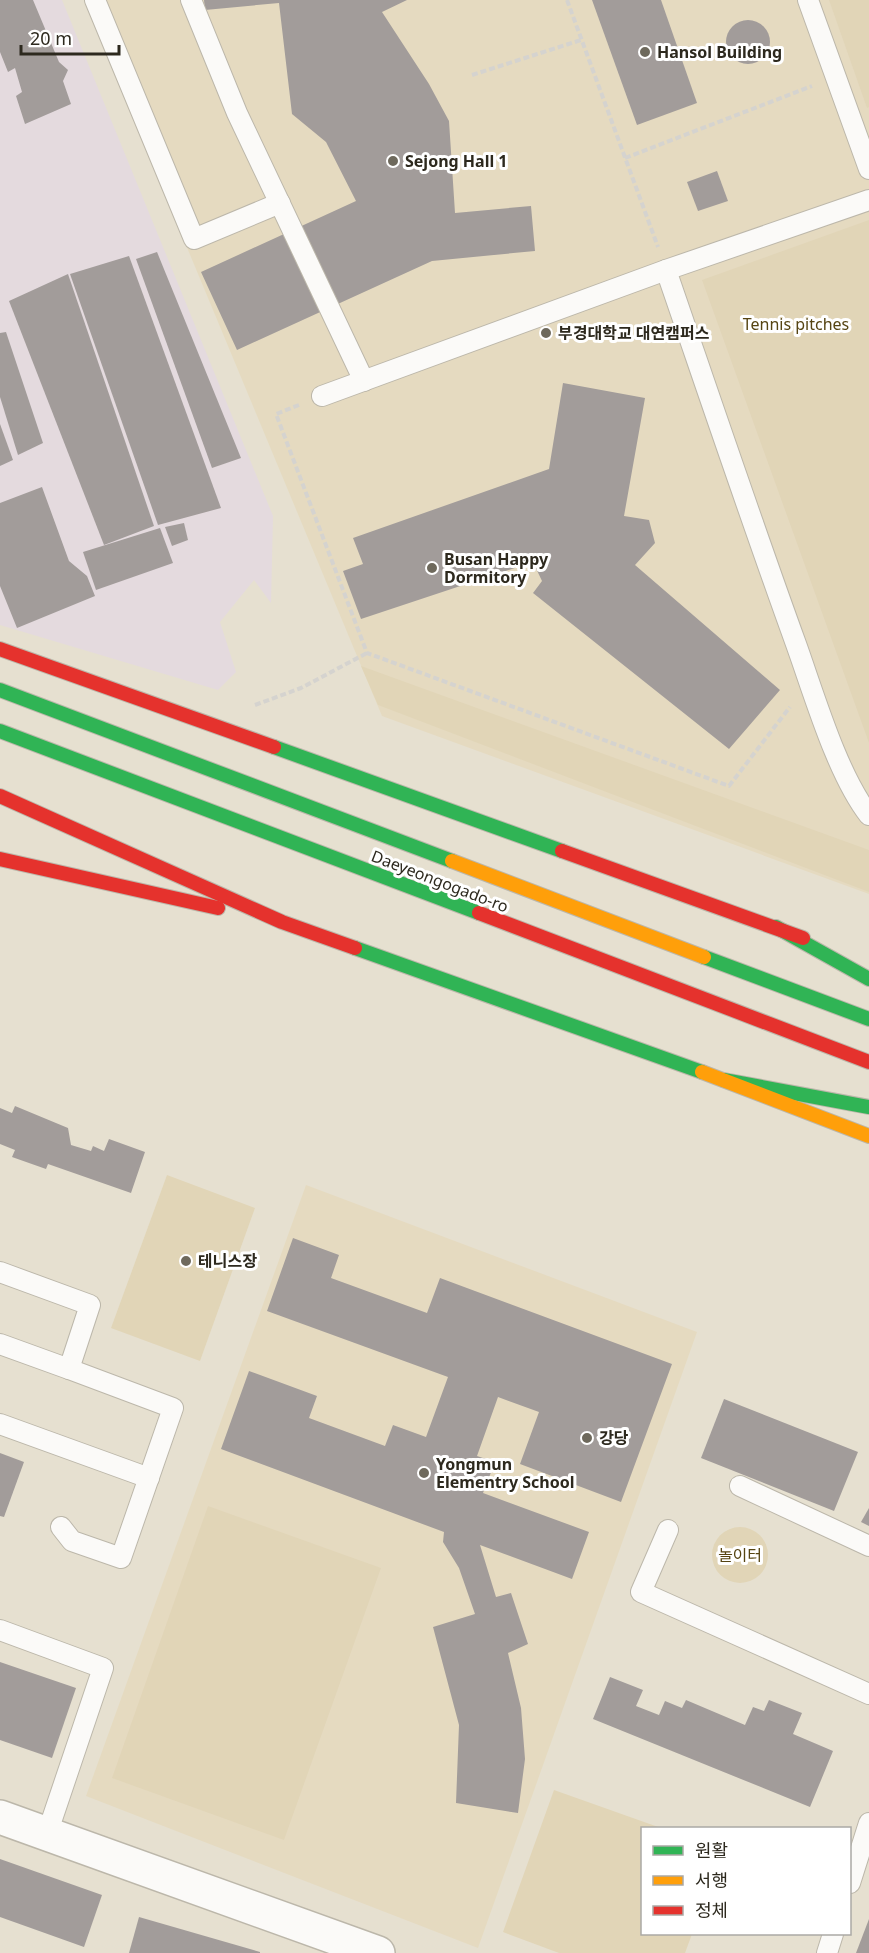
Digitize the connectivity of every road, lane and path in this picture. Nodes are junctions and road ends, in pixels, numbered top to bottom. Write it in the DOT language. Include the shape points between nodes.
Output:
graph roads {
  1 [pos="95,0"];
  2 [pos="191,0"];
  3 [pos="567,0"];
  4 [pos="808,0"];
  5 [pos="582,40"];
  6 [pos="472,75"];
  7 [pos="836,77"];
  8 [pos="625,158"];
  9 [pos="869,169"];
  10 [pos="869,200"];
  11 [pos="280,203"];
  12 [pos="666,270"];
  13 [pos="364,381"];
  14 [pos="322,396"];
  15 [pos="0,649"];
  16 [pos="367,653"];
  17 [pos="809,682"];
  18 [pos="0,690"];
  19 [pos="248,708"];
  20 [pos="0,730"];
  21 [pos="0,796"];
  22 [pos="869,814"];
  23 [pos="0,859"];
  24 [pos="282,922"];
  25 [pos="776,927"];
  26 [pos="869,963"];
  27 [pos="869,979"];
  28 [pos="869,1019"];
  29 [pos="869,1062"];
  30 [pos="724,1080"];
  31 [pos="869,1107"];
  32 [pos="869,1136"];
  33 [pos="0,1272"];
  34 [pos="0,1344"];
  35 [pos="69,1369"];
  36 [pos="0,1424"];
  37 [pos="149,1478"];
  38 [pos="740,1486"];
  39 [pos="61,1527"];
  40 [pos="668,1530"];
  41 [pos="869,1546"];
  42 [pos="0,1630"];
  43 [pos="869,1694"];
  44 [pos="0,1817"];
  45 [pos="869,1822"];
  46 [pos="47,1834"];
  47 [pos="864,1858"];
  48 [pos="851,1880"];
  49 [pos="833,1935"];
  50 [pos="378,1953"];
  51 [pos="827,1953"];
  1 -- 11 [label="lane" via="194,238"];
  2 -- 11 [label="lane" via="237,113"];
  3 -- 5 [label="path"];
  4 -- 7 [label="lane"];
  5 -- 6 [label="path"];
  5 -- 8 [label="path"];
  7 -- 8 [label="path"];
  7 -- 9 [label="lane"];
  8 -- 12 [label="path"];
  10 -- 12 [label="lane"];
  11 -- 13 [label="lane"];
  12 -- 13 [label="lane"];
  12 -- 17 [label="lane"];
  13 -- 14 [label="lane"];
  14 -- 16 [label="path" via="276,414"];
  15 -- 25 [label="main road"];
  16 -- 17 [label="path" via="729,786"];
  16 -- 19 [label="path" via="301,688"];
  17 -- 22 [label="lane" via="831,740"];
  18 -- 28 [label="main road, Daeyeongogado-ro"];
  20 -- 29 [label="main road, Daeyeongogado-ro"];
  21 -- 24 [label="main road"];
  23 -- 24 [label="main road"];
  24 -- 30 [label="main road"];
  25 -- 26 [label="main road"];
  25 -- 27 [label="main road"];
  30 -- 31 [label="main road"];
  30 -- 32 [label="main road"];
  33 -- 35 [label="lane" via="90,1305"];
  34 -- 35 [label="lane"];
  35 -- 37 [label="lane" via="173,1408"];
  36 -- 37 [label="lane"];
  37 -- 39 [label="lane" via="121,1558 72,1541"];
  38 -- 41 [label="lane"];
  40 -- 43 [label="lane" via="641,1592"];
  42 -- 46 [label="lane" via="103,1668"];
  44 -- 46 [label="street"];
  45 -- 47 [label="lane"];
  46 -- 50 [label="street"];
  47 -- 48 [label="lane"];
  49 -- 51 [label="lane"];
}
